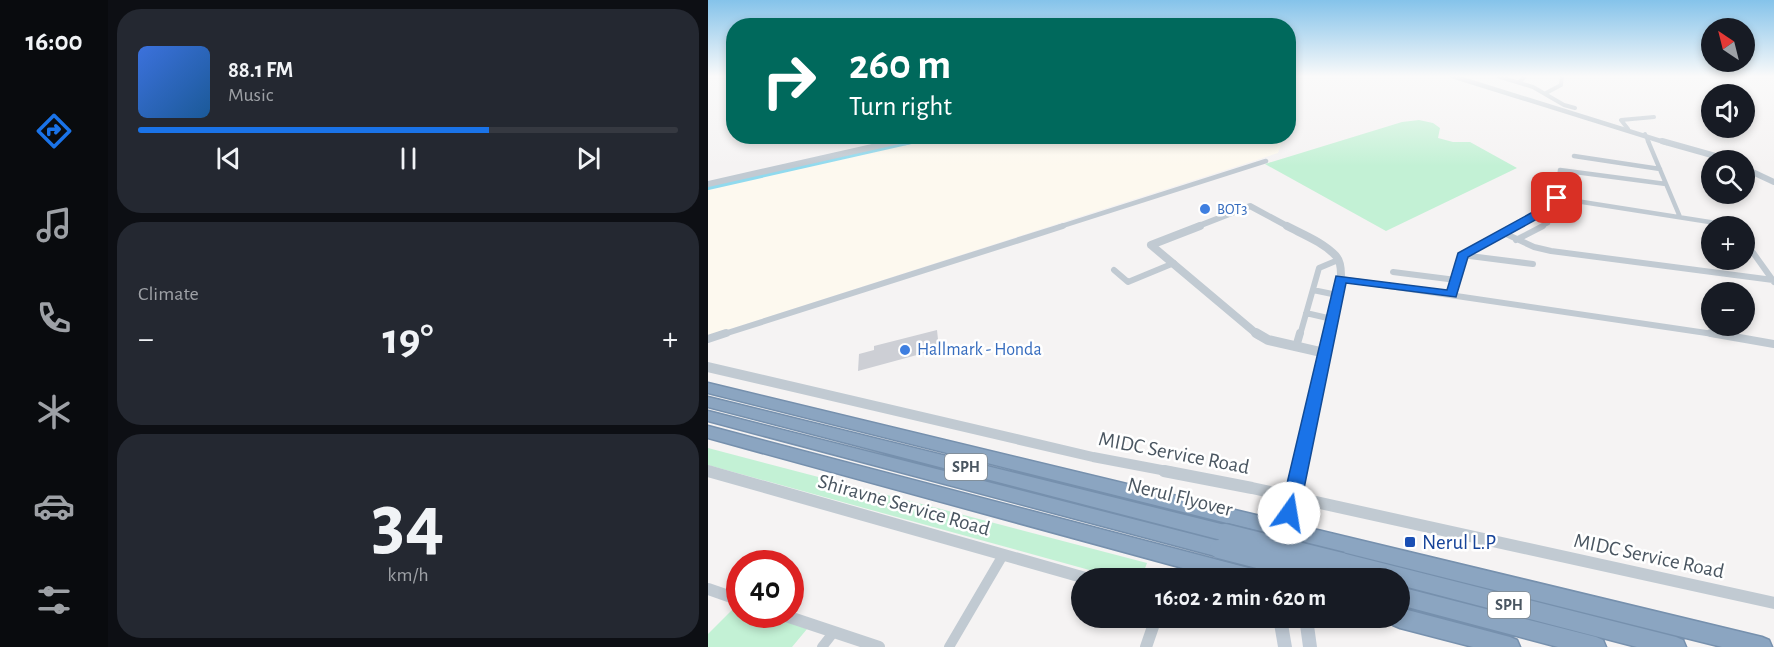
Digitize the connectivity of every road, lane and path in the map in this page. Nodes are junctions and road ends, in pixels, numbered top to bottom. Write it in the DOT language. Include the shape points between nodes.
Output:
graph roads {
  1 [pos="1552,106"];
  2 [pos="1553,106"];
  3 [pos="1568,106"];
  4 [pos="1575,108"];
  5 [pos="1654,117"];
  6 [pos="1628,129"];
  7 [pos="1646,136"];
  8 [pos="886,144"];
  9 [pos="1701,152"];
  10 [pos="1574,156"];
  11 [pos="1266,161"];
  12 [pos="1660,169"];
  13 [pos="1755,173"];
  14 [pos="1774,182"];
  15 [pos="708,184"];
  16 [pos="1666,184"];
  17 [pos="1557,198"];
  18 [pos="1535,216"];
  19 [pos="1680,218"];
  20 [pos="1701,221"];
  21 [pos="1504,233"];
  22 [pos="1516,240"];
  23 [pos="1462,255"];
  24 [pos="1755,256"];
  25 [pos="1338,260"];
  26 [pos="1174,263"];
  27 [pos="1533,264"];
  28 [pos="1114,270"];
  29 [pos="1393,272"];
  30 [pos="1341,279"];
  31 [pos="1456,280"];
  32 [pos="1773,281"];
  33 [pos="1313,290"];
  34 [pos="1452,294"];
  35 [pos="1337,295"];
  36 [pos="1306,313"];
  37 [pos="1332,319"];
  38 [pos="708,339"];
  39 [pos="1774,344"];
  40 [pos="1296,347"];
  41 [pos="1325,353"];
  42 [pos="708,367"];
  43 [pos="708,388"];
  44 [pos="708,402"];
  45 [pos="708,416"];
  46 [pos="708,432"];
  47 [pos="708,471"];
  48 [pos="1293,496"];
  49 [pos="1286,529"];
  50 [pos="1222,541"];
  51 [pos="1002,555"];
  52 [pos="1214,568"];
  53 [pos="1256,568"];
  54 [pos="1307,568"];
  55 [pos="1327,568"];
  56 [pos="1071,574"];
  57 [pos="1410,587"];
  58 [pos="708,589"];
  59 [pos="726,595"];
  60 [pos="1410,599"];
  61 [pos="1774,603"];
  62 [pos="1410,621"];
  63 [pos="804,623"];
  64 [pos="1153,628"];
  65 [pos="1282,628"];
  66 [pos="1307,628"];
  67 [pos="833,633"];
  68 [pos="822,647"];
  69 [pos="879,647"];
  70 [pos="949,647"];
  71 [pos="1146,647"];
  72 [pos="1285,647"];
  73 [pos="1310,647"];
  74 [pos="1510,647"];
  75 [pos="1596,647"];
  76 [pos="1676,647"];
  77 [pos="1762,647"];
  1 -- 7 [label="street"];
  2 -- 6 [label="street"];
  3 -- 4 [label="street"];
  5 -- 6 [label="street" via="1621,120"];
  6 -- 7 [label="street"];
  7 -- 9 [label="street"];
  7 -- 12 [label="street"];
  8 -- 15 [label="street"];
  10 -- 12 [label="street"];
  11 -- 38 [label="street"];
  12 -- 16 [label="street"];
  13 -- 14 [label="street"];
  16 -- 17 [label="street" via="1563,169"];
  16 -- 19 [label="street"];
  17 -- 18 [label="street"];
  17 -- 19 [label="street"];
  18 -- 21 [label="street"];
  18 -- 22 [label="street" via="1548,223"];
  19 -- 20 [label="street"];
  21 -- 22 [label="street"];
  21 -- 23 [label="street"];
  22 -- 32 [label="street" via="1551,251"];
  23 -- 27 [label="street"];
  23 -- 31 [label="street"];
  24 -- 32 [label="street"];
  25 -- 26 [label="street" via="1317,242 1250,206 1151,245"];
  25 -- 30 [label="street"];
  25 -- 33 [label="street" via="1319,267"];
  26 -- 28 [label="street" via="1128,282"];
  26 -- 40 [label="street" via="1255,333"];
  29 -- 31 [label="street"];
  30 -- 34 [label="street"];
  30 -- 35 [label="street"];
  31 -- 34 [label="street"];
  33 -- 35 [label="street"];
  33 -- 36 [label="street"];
  34 -- 39 [label="street"];
  35 -- 37 [label="street"];
  36 -- 37 [label="street"];
  36 -- 40 [label="street"];
  37 -- 41 [label="street"];
  40 -- 41 [label="street"];
  41 -- 48 [label="street"];
  42 -- 48 [label="street, MIDC Service Road" via="1093,457"];
  43 -- 49 [label="highway"];
  44 -- 50 [label="highway, Nerul Flyover / SPH"];
  45 -- 50 [label="highway, Nerul Flyover / SPH"];
  46 -- 52 [label="highway"];
  47 -- 51 [label="street, Shiravne Service Road"];
  48 -- 49 [label="street"];
  48 -- 61 [label="street, MIDC Service Road"];
  49 -- 53 [label="main road" via="1262,539"];
  49 -- 54 [label="main road" via="1308,549"];
  49 -- 77 [label="highway"];
  50 -- 55 [label="highway, Nerul Flyover / SPH, bridge"];
  51 -- 56 [label="street, Shiravne Service Road"];
  51 -- 70 [label="street"];
  57 -- 76 [label="highway, Nerul Flyover / SPH"];
  58 -- 59 [label="street"];
  60 -- 75 [label="highway, SPH"];
  62 -- 74 [label="highway"];
  63 -- 67 [label="street"];
  64 -- 71 [label="street"];
  65 -- 72 [label="main road"];
  66 -- 73 [label="main road"];
  67 -- 68 [label="street"];
  67 -- 69 [label="street"];
}
